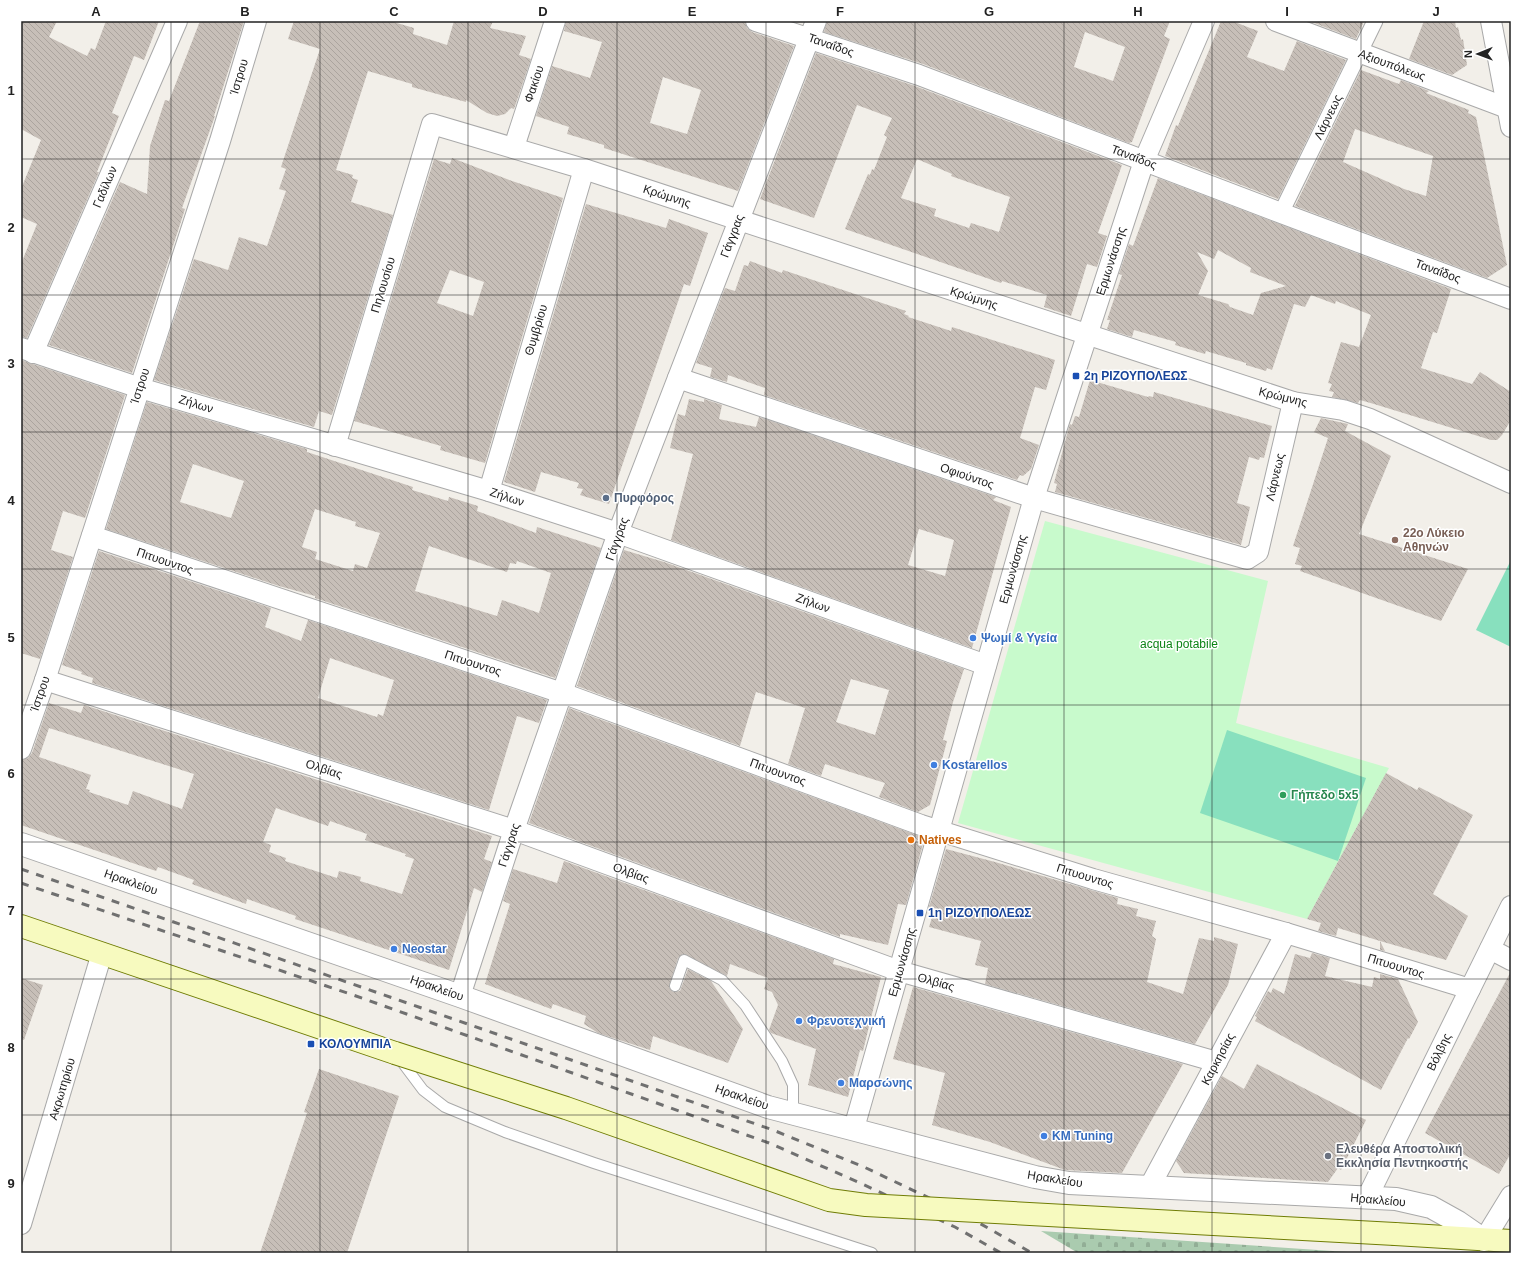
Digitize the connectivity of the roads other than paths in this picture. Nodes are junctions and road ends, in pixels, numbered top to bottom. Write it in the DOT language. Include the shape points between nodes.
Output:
graph roads {
  1 [pos="177,21"];
  2 [pos="256,21"];
  3 [pos="555,21"];
  4 [pos="756,21"];
  5 [pos="1204,21"];
  6 [pos="1276,21"];
  7 [pos="1375,21"];
  8 [pos="1491,21"];
  9 [pos="813,29"];
  10 [pos="1359,53"];
  11 [pos="1507,108"];
  12 [pos="432,124"];
  13 [pos="1511,127"];
  14 [pos="514,147"];
  15 [pos="1144,161"];
  16 [pos="584,169"];
  17 [pos="1281,213"];
  18 [pos="738,220"];
  19 [pos="1511,299"];
  20 [pos="1087,335"];
  21 [pos="27,351"];
  22 [pos="678,378"];
  23 [pos="140,388"];
  24 [pos="1293,402"];
  25 [pos="334,446"];
  26 [pos="1511,483"];
  27 [pos="489,491"];
  28 [pos="1034,498"];
  29 [pos="618,533"];
  30 [pos="92,536"];
  31 [pos="1258,552"];
  32 [pos="986,665"];
  33 [pos="46,680"];
  34 [pos="562,693"];
  35 [pos="21,749"];
  36 [pos="514,830"];
  37 [pos="939,831"];
  38 [pos="21,844"];
  39 [pos="1511,906"];
  40 [pos="21,926"];
  41 [pos="1286,933"];
  42 [pos="1490,949"];
  43 [pos="102,953"];
  44 [pos="1511,960"];
  45 [pos="899,971"];
  46 [pos="675,986"];
  47 [pos="1470,989"];
  48 [pos="460,996"];
  49 [pos="395,1053"];
  50 [pos="1216,1062"];
  51 [pos="793,1113"];
  52 [pos="854,1128"];
  53 [pos="1150,1186"];
  54 [pos="1511,1196"];
  55 [pos="1368,1198"];
  56 [pos="21,1224"];
  57 [pos="1484,1240"];
  58 [pos="1511,1241"];
  59 [pos="872,1253"];
  1 -- 21 [label="street, Γαδίλων"];
  2 -- 23 [label="street, Ίστρου"];
  3 -- 14 [label="street, Φακίου"];
  4 -- 9 [label="street, Ταναΐδος"];
  5 -- 15 [label="street, Ερμωνάσσης"];
  6 -- 10 [label="street, Αξιουπόλεως"];
  7 -- 10 [label="street, Λάρνεως"];
  8 -- 11 [label="street"];
  9 -- 15 [label="street, Ταναΐδος" via="919,75"];
  9 -- 18 [label="street, Γάγγρας"];
  10 -- 11 [label="street, Αξιουπόλεως"];
  10 -- 17 [label="street, Λάρνεως"];
  11 -- 13 [label="street"];
  12 -- 14 [label="street, Κρώμνης"];
  12 -- 25 [label="street, Πηλουσίου"];
  14 -- 16 [label="street, Κρώμνης"];
  15 -- 17 [label="street, Ταναΐδος"];
  15 -- 20 [label="street, Ερμωνάσσης"];
  16 -- 18 [label="street, Κρώμνης"];
  16 -- 27 [label="street, Θυμβρίου"];
  17 -- 19 [label="street, Ταναΐδος"];
  18 -- 20 [label="street, Κρώμνης"];
  18 -- 22 [label="street, Γάγγρας"];
  20 -- 24 [label="street, Κρώμνης"];
  20 -- 28 [label="street, Ερμωνάσσης"];
  21 -- 23 [label="street, Ζήλων"];
  22 -- 28 [label="street, Οφιούντος"];
  22 -- 29 [label="street, Γάγγρας"];
  23 -- 25 [label="street, Ζήλων"];
  23 -- 30 [label="street, Ίστρου"];
  24 -- 26 [label="street, Κρώμνης" via="1343,410 1370,419"];
  24 -- 31 [label="street, Λάρνεως"];
  25 -- 27 [label="street, Ζήλων"];
  27 -- 29 [label="street, Ζήλων"];
  28 -- 31 [label="street, Οφιούντος" via="1247,559"];
  28 -- 32 [label="street, Ερμωνάσσης"];
  29 -- 32 [label="street, Ζήλων"];
  29 -- 34 [label="street, Γάγγρας"];
  30 -- 33 [label="street, Ίστρου"];
  30 -- 34 [label="street, Πιτυουντος"];
  32 -- 37 [label="street, Ερμωνάσσης"];
  33 -- 35 [label="street, Ίστρου"];
  33 -- 36 [label="street, Ολβίας"];
  34 -- 36 [label="street, Γάγγρας"];
  34 -- 37 [label="street, Πιτυουντος"];
  36 -- 45 [label="street, Ολβίας"];
  36 -- 48 [label="street, Γάγγρας"];
  37 -- 41 [label="street, Πιτυουντος" via="1093,879"];
  37 -- 45 [label="street, Ερμωνάσσης"];
  38 -- 48 [label="street, Ηρακλείου"];
  39 -- 42 [label="street, Βόλβης"];
  40 -- 43 [label="main road"];
  41 -- 47 [label="street, Πιτυουντος"];
  41 -- 50 [label="street, Καρκησίας"];
  42 -- 44 [label="street"];
  42 -- 47 [label="street, Βόλβης"];
  43 -- 49 [label="main road"];
  43 -- 56 [label="street, Ακρωτηρίου"];
  45 -- 50 [label="street, Ολβίας"];
  45 -- 52 [label="street, Ερμωνάσσης"];
  46 -- 51 [label="lane" via="684,960 722,980 745,1005 782,1061 793,1085"];
  47 -- 55 [label="street, Βόλβης"];
  48 -- 51 [label="street, Ηρακλείου" via="768,1107"];
  49 -- 57 [label="main road, bridge" via="566,1108 829,1200"];
  49 -- 59 [label="lane" via="423,1090 445,1107 505,1132 608,1168"];
  50 -- 53 [label="street, Καρκησίας"];
  51 -- 52 [label="street, Ηρακλείου"];
  52 -- 53 [label="street, Ηρακλείου" via="1069,1184"];
  53 -- 55 [label="street, Ηρακλείου"];
  54 -- 57 [label="street"];
  55 -- 57 [label="street, Ηρακλείου" via="1396,1199 1431,1208"];
  57 -- 58 [label="main road"];
}
